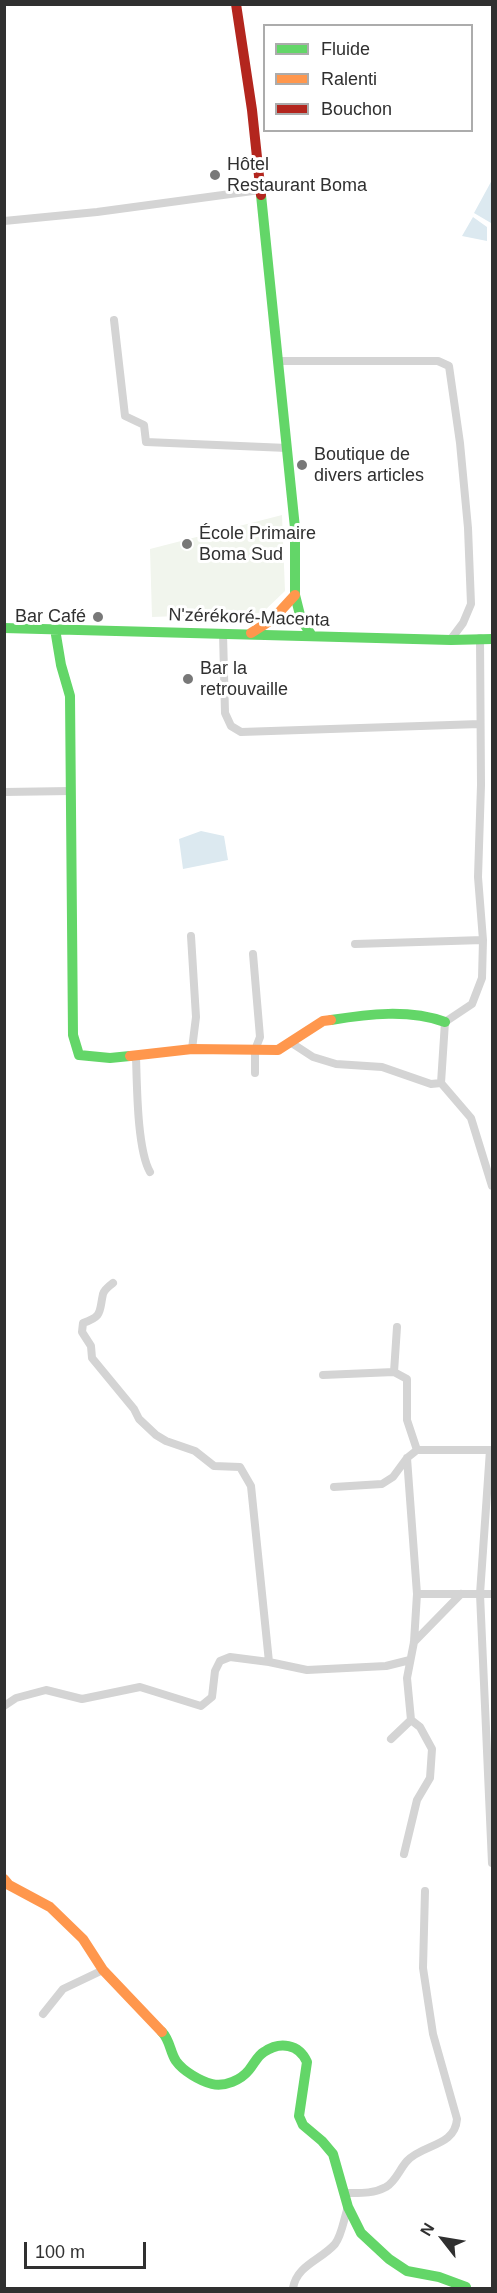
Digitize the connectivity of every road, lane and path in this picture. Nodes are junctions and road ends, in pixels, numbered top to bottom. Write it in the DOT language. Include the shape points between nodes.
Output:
graph roads {
  1 [pos="236,4"];
  2 [pos="260,190"];
  3 [pos="4,221"];
  4 [pos="114,320"];
  5 [pos="279,361"];
  6 [pos="287,448"];
  7 [pos="295,595"];
  8 [pos="4,628"];
  9 [pos="55,629"];
  10 [pos="223,633"];
  11 [pos="251,633"];
  12 [pos="312,636"];
  13 [pos="480,638"];
  14 [pos="492,639"];
  15 [pos="451,640"];
  16 [pos="480,724"];
  17 [pos="71,791"];
  18 [pos="4,792"];
  19 [pos="190,936"];
  20 [pos="483,940"];
  21 [pos="356,944"];
  22 [pos="253,954"];
  23 [pos="445,1022"];
  24 [pos="290,1042"];
  25 [pos="192,1050"];
  26 [pos="255,1050"];
  27 [pos="136,1056"];
  28 [pos="255,1072"];
  29 [pos="441,1083"];
  30 [pos="150,1172"];
  31 [pos="492,1186"];
  32 [pos="112,1283"];
  33 [pos="397,1328"];
  34 [pos="394,1372"];
  35 [pos="323,1375"];
  36 [pos="417,1450"];
  37 [pos="491,1450"];
  38 [pos="407,1458"];
  39 [pos="334,1487"];
  40 [pos="417,1594"];
  41 [pos="461,1594"];
  42 [pos="480,1594"];
  43 [pos="492,1594"];
  44 [pos="414,1642"];
  45 [pos="410,1660"];
  46 [pos="269,1662"];
  47 [pos="4,1706"];
  48 [pos="411,1720"];
  49 [pos="391,1739"];
  50 [pos="404,1854"];
  51 [pos="492,1863"];
  52 [pos="4,1879"];
  53 [pos="426,1891"];
  54 [pos="103,1970"];
  55 [pos="43,2014"];
  56 [pos="345,2193"];
  57 [pos="348,2207"];
  58 [pos="466,2287"];
  59 [pos="293,2289"];
  1 -- 2 [label="main road"];
  2 -- 3 [label="street"];
  2 -- 5 [label="main road"];
  4 -- 6 [label="street" via="125,416 144,425 146,442"];
  5 -- 6 [label="main road"];
  5 -- 15 [label="street" via="438,361 449,366 465,496 471,604"];
  6 -- 7 [label="main road" via="295,528"];
  7 -- 11 [label="main road" via="273,619"];
  7 -- 12 [label="main road" via="301,619"];
  8 -- 9 [label="main road, N'zérékoré-Macenta"];
  9 -- 10 [label="main road, N'zérékoré-Macenta"];
  9 -- 17 [label="main road" via="70,696"];
  10 -- 11 [label="main road, N'zérékoré-Macenta"];
  10 -- 16 [label="street" via="225,713 231,726 241,732"];
  11 -- 12 [label="main road, N'zérékoré-Macenta"];
  12 -- 15 [label="main road, N'zérékoré-Macenta"];
  13 -- 14 [label="main road, N'zérékoré-Macenta"];
  13 -- 15 [label="main road, N'zérékoré-Macenta"];
  13 -- 16 [label="street"];
  16 -- 20 [label="street" via="478,877"];
  17 -- 18 [label="street"];
  17 -- 27 [label="main road" via="73,1035 80,1055"];
  19 -- 25 [label="street" via="196,1017"];
  20 -- 21 [label="street"];
  20 -- 23 [label="street" via="482,978 472,1004"];
  22 -- 26 [label="street" via="260,1037"];
  23 -- 24 [label="main road" via="424,1014 323,1020"];
  23 -- 29 [label="street"];
  24 -- 26 [label="main road" via="278,1050"];
  24 -- 29 [label="street" via="313,1057 336,1065 382,1067 431,1084"];
  25 -- 26 [label="main road"];
  25 -- 27 [label="main road"];
  26 -- 28 [label="street"];
  27 -- 30 [label="street" via="141,1132"];
  29 -- 31 [label="street" via="471,1118"];
  32 -- 46 [label="street" via="103,1292 101,1312 83,1323 82,1332 91,1346 92,1358 156,1435 195,1451 214,1466 240,1467 251,1486"];
  33 -- 34 [label="street"];
  34 -- 35 [label="street"];
  34 -- 36 [label="street" via="407,1380 407,1420"];
  36 -- 37 [label="street"];
  36 -- 38 [label="street"];
  37 -- 42 [label="street"];
  38 -- 39 [label="street" via="393,1477 382,1484"];
  38 -- 40 [label="street"];
  40 -- 41 [label="street"];
  40 -- 44 [label="street"];
  41 -- 42 [label="street"];
  41 -- 44 [label="street"];
  42 -- 43 [label="street"];
  42 -- 51 [label="street"];
  44 -- 45 [label="street"];
  45 -- 46 [label="street" via="386,1666 307,1670"];
  45 -- 48 [label="street" via="407,1678"];
  46 -- 47 [label="street" via="230,1657 220,1661 212,1697 201,1706 140,1687 82,1699 46,1690 16,1698"];
  48 -- 49 [label="street"];
  48 -- 50 [label="street" via="420,1727 432,1749 430,1778 417,1800"];
  52 -- 54 [label="main road" via="50,1907 83,1939"];
  53 -- 56 [label="street" via="423,1968 433,2034 457,2124 439,2145 411,2157 390,2185 374,2192"];
  54 -- 55 [label="street" via="63,1989"];
  54 -- 56 [label="main road" via="167,2037 176,2061 212,2084 239,2078 263,2052 281,2045 296,2048 304,2055 307,2062 299,2115 303,2126 333,2154"];
  56 -- 57 [label="main road"];
  57 -- 58 [label="main road" via="362,2233 389,2259 407,2271"];
  57 -- 59 [label="street" via="336,2242 303,2267"];
}
